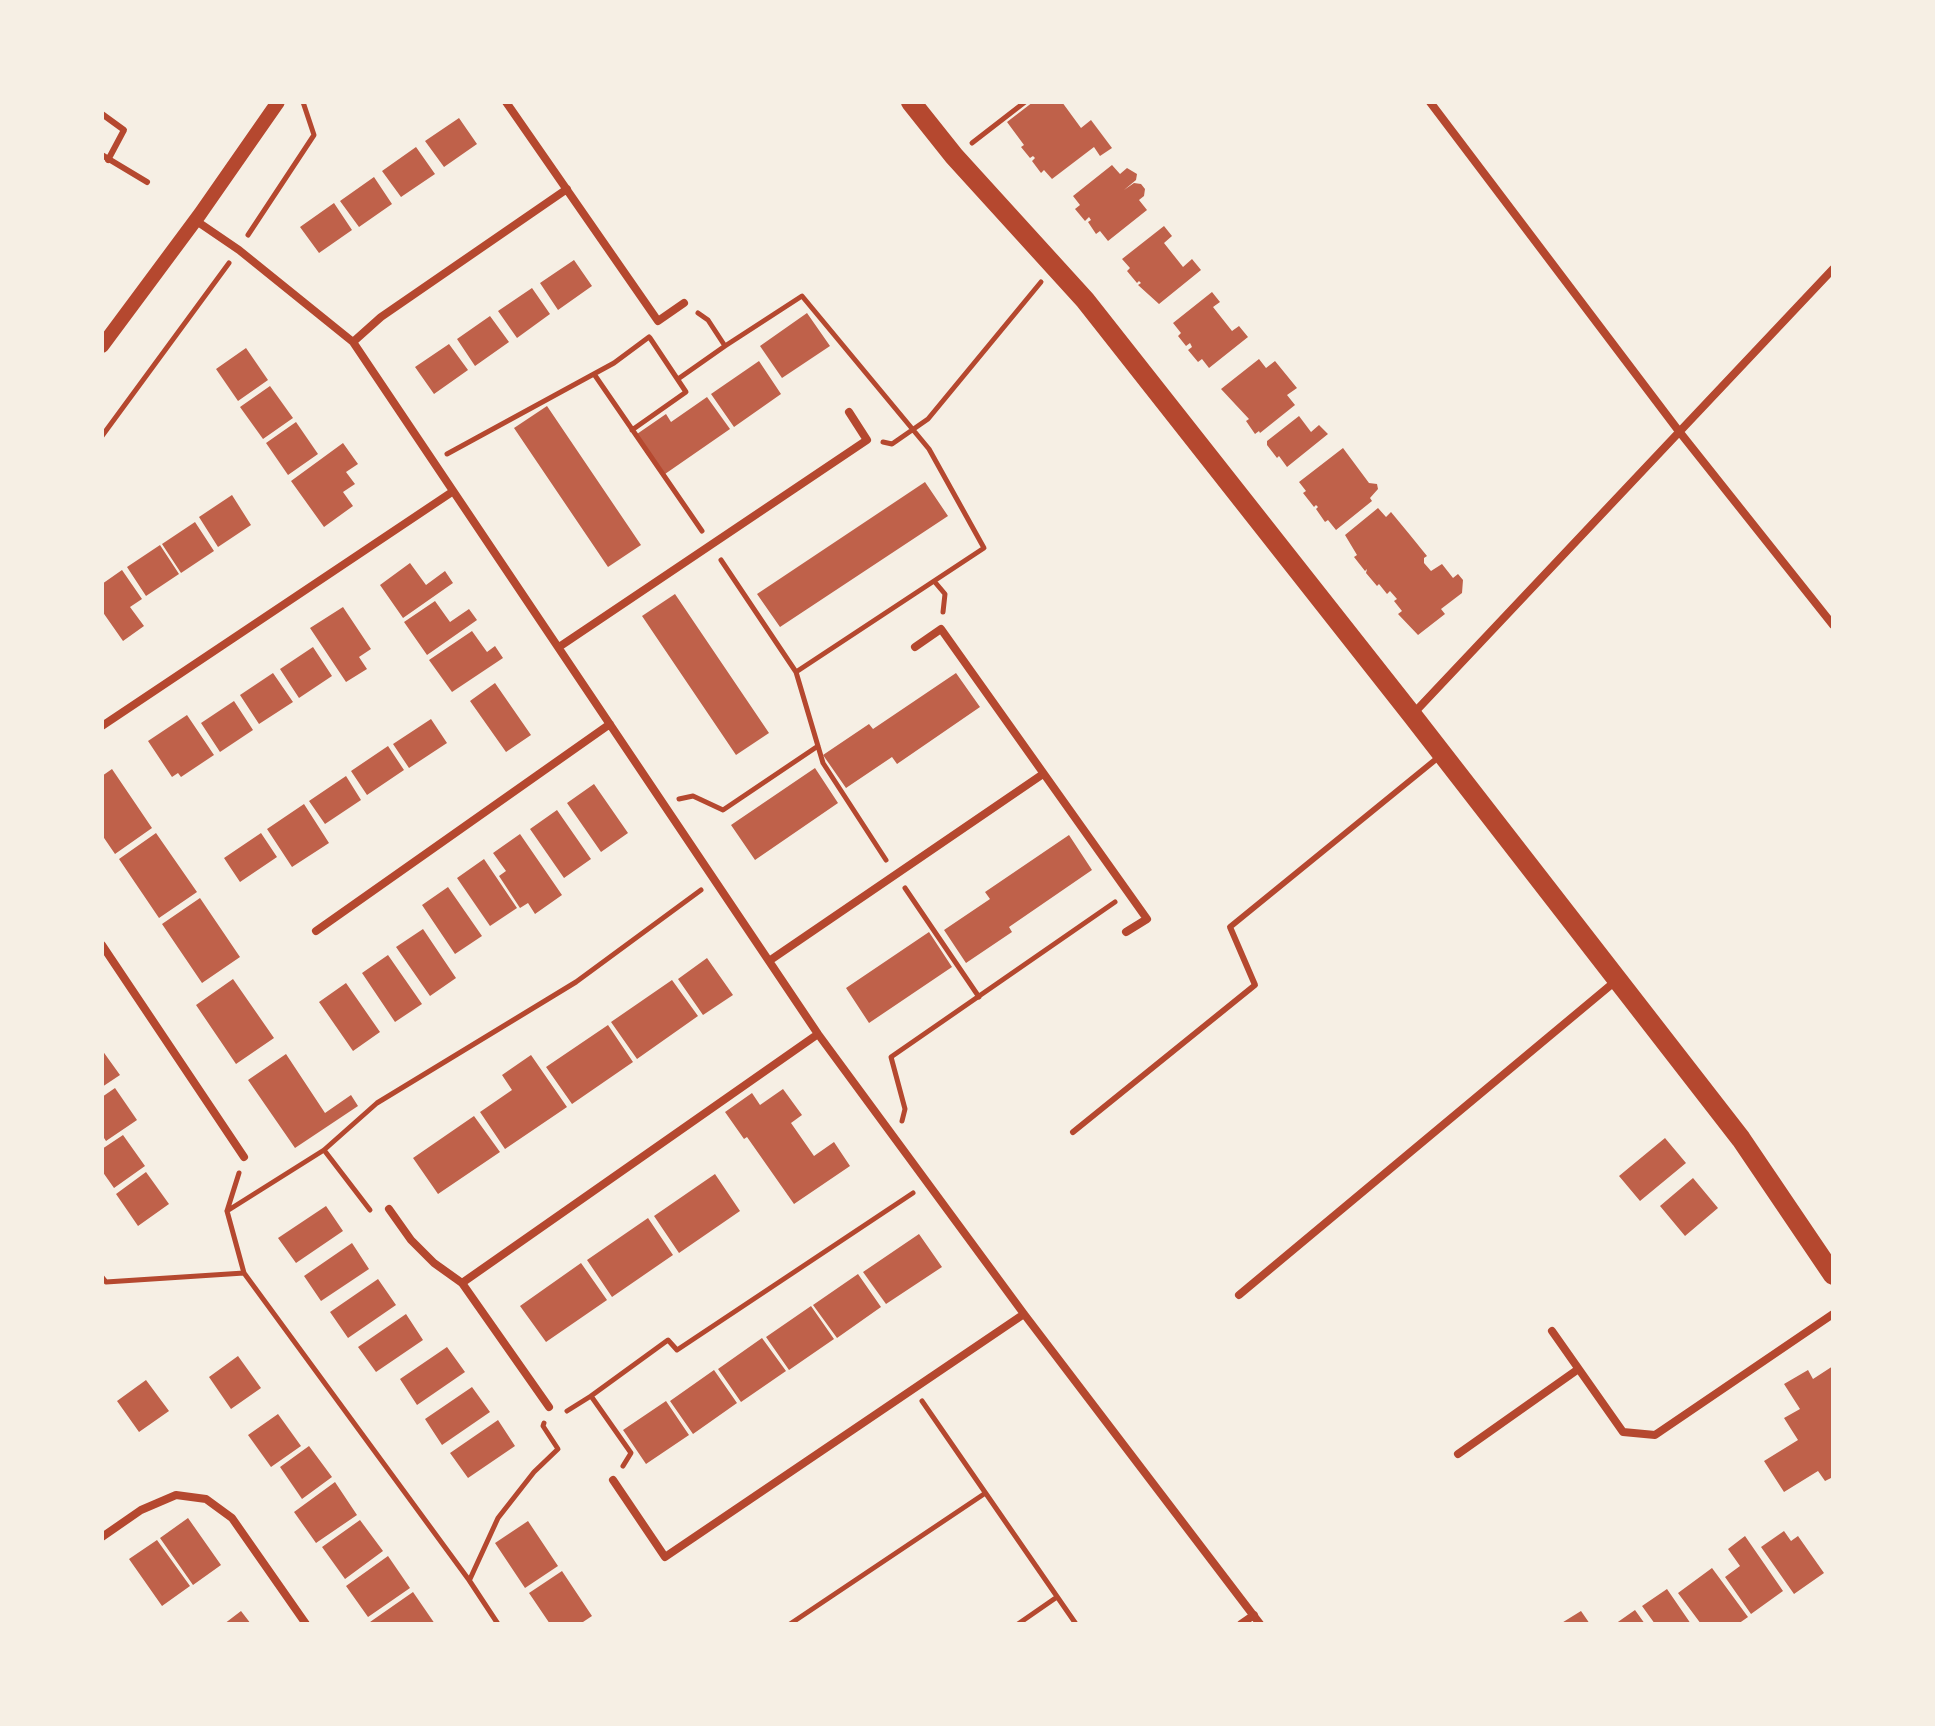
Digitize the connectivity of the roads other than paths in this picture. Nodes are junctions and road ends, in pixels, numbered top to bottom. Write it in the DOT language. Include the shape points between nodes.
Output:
graph roads {
  1 [pos="278,102"];
  2 [pos="506,102"];
  3 [pos="911,102"];
  4 [pos="1430,102"];
  5 [pos="102,114"];
  6 [pos="105,157"];
  7 [pos="147,182"];
  8 [pos="567,189"];
  9 [pos="195,220"];
  10 [pos="1833,269"];
  11 [pos="684,303"];
  12 [pos="353,342"];
  13 [pos="102,346"];
  14 [pos="849,412"];
  15 [pos="1678,430"];
  16 [pos="452,492"];
  17 [pos="1833,625"];
  18 [pos="559,647"];
  19 [pos="915,647"];
  20 [pos="1412,715"];
  21 [pos="610,724"];
  22 [pos="102,726"];
  23 [pos="1443,754"];
  24 [pos="1043,774"];
  25 [pos="316,931"];
  26 [pos="1126,932"];
  27 [pos="102,945"];
  28 [pos="769,961"];
  29 [pos="1619,979"];
  30 [pos="818,1034"];
  31 [pos="1073,1132"];
  32 [pos="244,1157"];
  33 [pos="389,1209"];
  34 [pos="1833,1275"];
  35 [pos="462,1283"];
  36 [pos="1239,1295"];
  37 [pos="1024,1314"];
  38 [pos="1833,1314"];
  39 [pos="1552,1331"];
  40 [pos="1577,1370"];
  41 [pos="549,1407"];
  42 [pos="1458,1454"];
  43 [pos="613,1480"];
  44 [pos="102,1537"];
  45 [pos="1254,1615"];
  46 [pos="306,1624"];
  47 [pos="1241,1624"];
  48 [pos="1260,1624"];
  1 -- 9 [label="street"];
  2 -- 8 [label="street"];
  3 -- 20 [label="main road" via="1085,300"];
  4 -- 15 [label="street"];
  5 -- 6 [label="lane" via="124,130"];
  6 -- 7 [label="lane"];
  8 -- 11 [label="street" via="658,321"];
  8 -- 12 [label="street" via="381,317"];
  9 -- 12 [label="street"];
  9 -- 13 [label="street"];
  10 -- 15 [label="street"];
  12 -- 16 [label="street"];
  14 -- 18 [label="street" via="867,440"];
  15 -- 17 [label="street"];
  15 -- 20 [label="street"];
  16 -- 18 [label="street"];
  16 -- 22 [label="street"];
  18 -- 21 [label="street"];
  19 -- 24 [label="street" via="941,629"];
  20 -- 23 [label="main road"];
  21 -- 25 [label="street"];
  21 -- 28 [label="street"];
  23 -- 29 [label="main road"];
  23 -- 31 [label="lane" via="1230,927 1255,985"];
  24 -- 26 [label="street" via="1147,919"];
  24 -- 28 [label="street"];
  27 -- 32 [label="street"];
  28 -- 30 [label="street"];
  29 -- 34 [label="main road" via="1741,1139"];
  29 -- 36 [label="street"];
  30 -- 35 [label="street"];
  30 -- 37 [label="street"];
  33 -- 35 [label="street" via="411,1240"];
  35 -- 41 [label="street"];
  37 -- 43 [label="street" via="665,1557"];
  37 -- 45 [label="street"];
  38 -- 40 [label="street" via="1655,1435 1623,1432"];
  39 -- 40 [label="street"];
  40 -- 42 [label="street"];
  44 -- 46 [label="street" via="141,1510 176,1495 206,1499 232,1518"];
  45 -- 47 [label="street"];
  45 -- 48 [label="street"];
}
